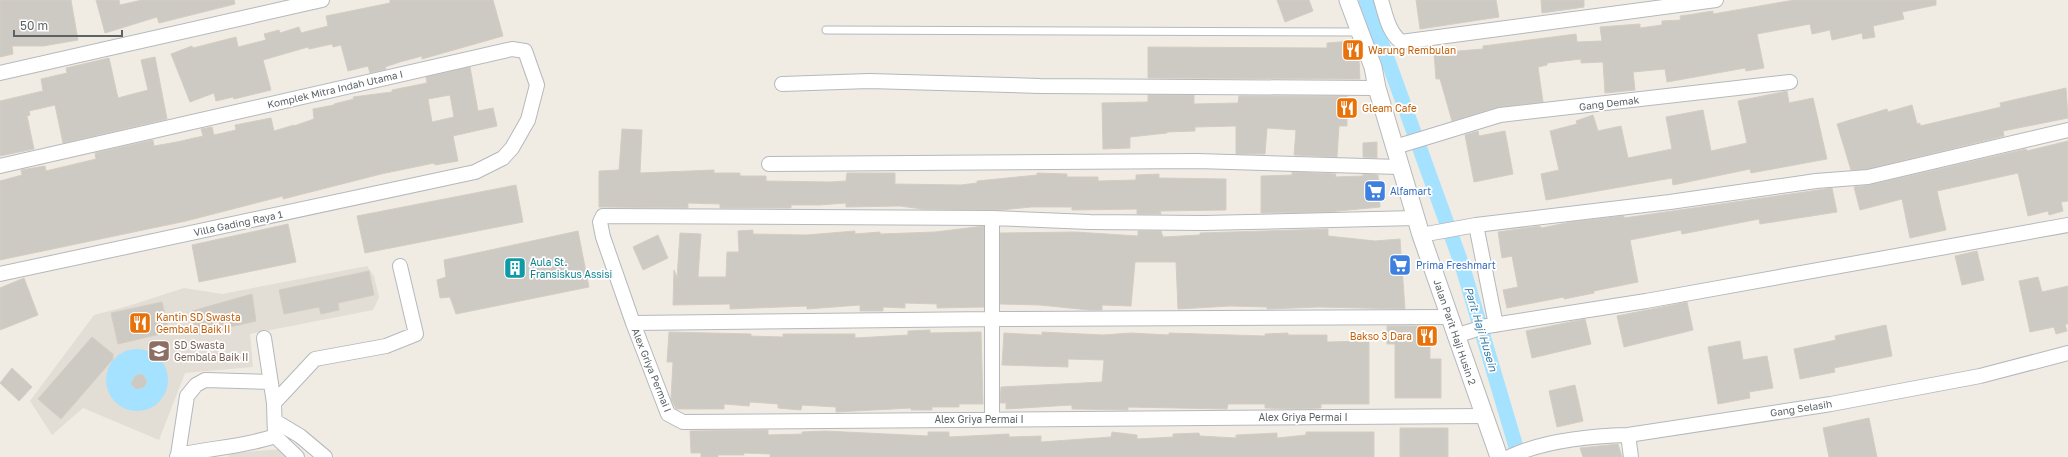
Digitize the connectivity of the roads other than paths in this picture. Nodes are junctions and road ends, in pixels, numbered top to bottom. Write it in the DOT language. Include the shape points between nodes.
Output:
graph roads {
  1 [pos="322,0"];
  2 [pos="1348,0"];
  3 [pos="1381,0"];
  4 [pos="1716,0"];
  5 [pos="826,30"];
  6 [pos="1360,32"];
  7 [pos="0,73"];
  8 [pos="1790,82"];
  9 [pos="782,84"];
  10 [pos="1377,88"];
  11 [pos="2068,130"];
  12 [pos="1400,146"];
  13 [pos="769,164"];
  14 [pos="0,166"];
  15 [pos="1400,167"];
  16 [pos="475,172"];
  17 [pos="992,218"];
  18 [pos="1416,218"];
  19 [pos="1476,225"];
  20 [pos="2068,225"];
  21 [pos="1428,233"];
  22 [pos="400,266"];
  23 [pos="0,274"];
  24 [pos="1450,316"];
  25 [pos="993,319"];
  26 [pos="633,323"];
  27 [pos="1492,325"];
  28 [pos="1462,334"];
  29 [pos="264,338"];
  30 [pos="2068,353"];
  31 [pos="271,382"];
  32 [pos="274,403"];
  33 [pos="1486,416"];
  34 [pos="992,419"];
  35 [pos="275,421"];
  36 [pos="1628,435"];
  37 [pos="275,436"];
  38 [pos="178,456"];
  39 [pos="297,457"];
  40 [pos="325,457"];
  41 [pos="1506,457"];
  42 [pos="1631,457"];
  1 -- 7 [label="street"];
  2 -- 6 [label="street, Jalan Parit Haji Husin 2"];
  3 -- 4 [label="street" via="1390,30 1401,42"];
  5 -- 6 [label="lane"];
  6 -- 10 [label="street, Jalan Parit Haji Husin 2"];
  8 -- 12 [label="street, Gang Demak" via="1500,115"];
  9 -- 10 [label="street" via="869,81 1040,86"];
  10 -- 12 [label="street, Jalan Parit Haji Husin 2"];
  11 -- 19 [label="street" via="1868,176"];
  12 -- 15 [label="street, Jalan Parit Haji Husin 2"];
  13 -- 15 [label="street" via="1197,162"];
  14 -- 16 [label="street, Komplek Mitra Indah Utama I" via="512,49 525,51 537,85 528,120 512,148 503,158"];
  15 -- 18 [label="street, Jalan Parit Haji Husin 2"];
  16 -- 23 [label="street, Villa Gading Raya 1"];
  17 -- 18 [label="street" via="1203,223"];
  17 -- 25 [label="street"];
  17 -- 26 [label="street" via="603,216 600,222 603,237"];
  18 -- 21 [label="street, Jalan Parit Haji Husin 2"];
  19 -- 21 [label="street"];
  19 -- 27 [label="street"];
  20 -- 27 [label="street" via="1646,301"];
  21 -- 24 [label="street, Jalan Parit Haji Husin 2"];
  22 -- 32 [label="street" via="416,334 386,346 315,359"];
  24 -- 25 [label="street, Alex Griya Permai I"];
  24 -- 28 [label="street, Jalan Parit Haji Husin 2"];
  25 -- 26 [label="street, Alex Griya Permai I"];
  25 -- 34 [label="street"];
  26 -- 34 [label="street, Alex Griya Permai I" via="668,414 683,422"];
  27 -- 28 [label="street"];
  28 -- 33 [label="street, Jalan Parit Haji Husin 2"];
  29 -- 31 [label="street"];
  30 -- 36 [label="street, Gang Selasih" via="1980,376 1830,404"];
  31 -- 32 [label="street"];
  31 -- 38 [label="street" via="205,380 196,385 188,396"];
  32 -- 35 [label="street"];
  33 -- 34 [label="street, Alex Griya Permai I"];
  33 -- 41 [label="street, Jalan Parit Haji Husin 2"];
  35 -- 37 [label="street"];
  35 -- 40 [label="street" via="300,436"];
  36 -- 41 [label="street, Gang Selasih" via="1606,435 1563,441"];
  36 -- 42 [label="street"];
  37 -- 38 [label="street"];
  37 -- 39 [label="street"];
}
